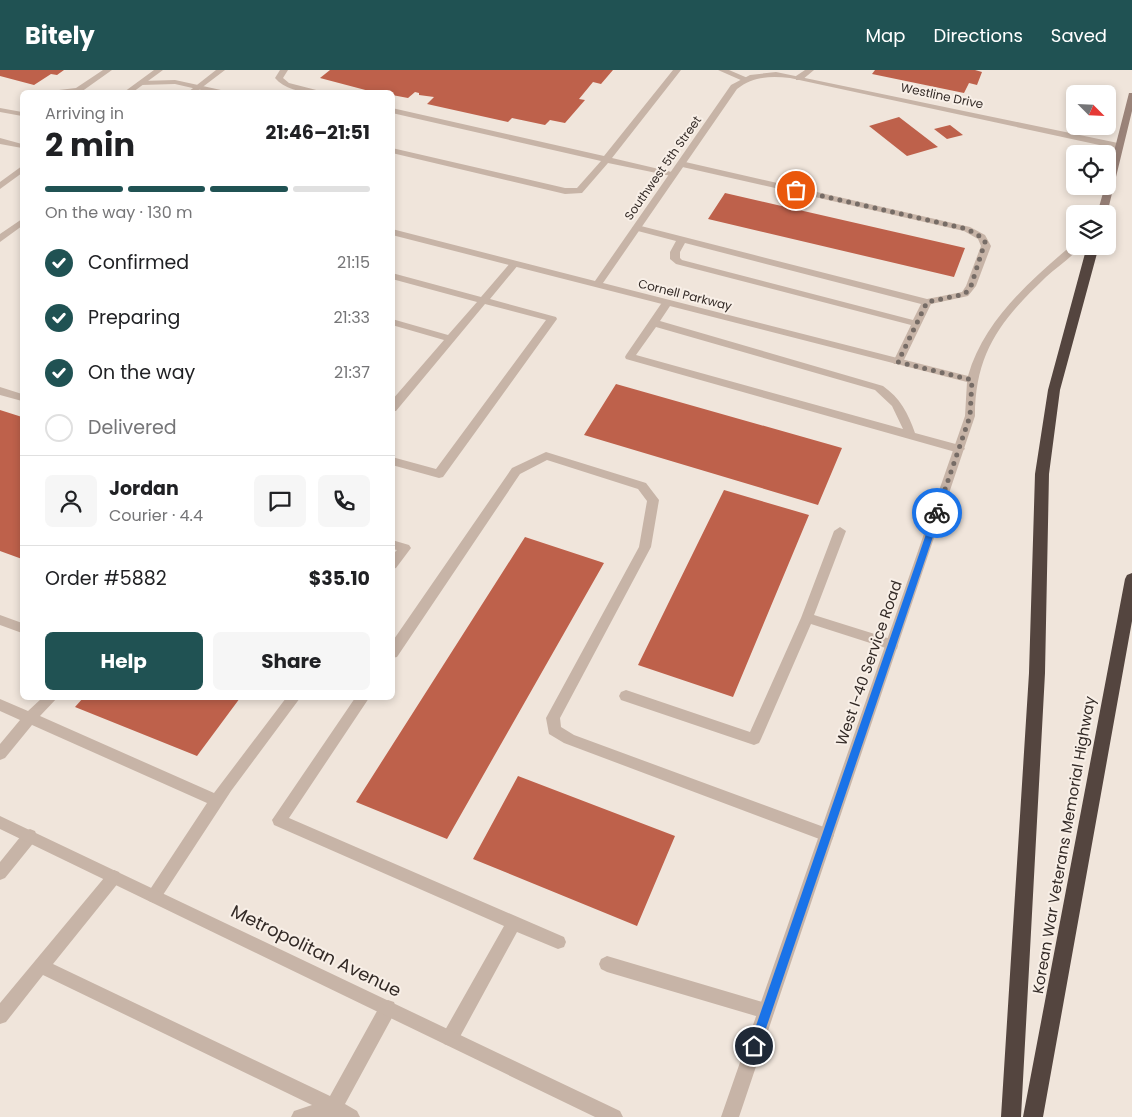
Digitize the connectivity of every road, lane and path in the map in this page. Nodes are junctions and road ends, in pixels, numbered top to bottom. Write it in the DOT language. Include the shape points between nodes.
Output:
graph roads {
  1 [pos="108,70"];
  2 [pos="159,70"];
  3 [pos="221,70"];
  4 [pos="284,70"];
  5 [pos="678,70"];
  6 [pos="722,70"];
  7 [pos="810,70"];
  8 [pos="759,76"];
  9 [pos="799,78"];
  10 [pos="746,79"];
  11 [pos="141,83"];
  12 [pos="78,90"];
  13 [pos="131,90"];
  14 [pos="195,90"];
  15 [pos="310,90"];
  16 [pos="1132,95"];
  17 [pos="0,110"];
  18 [pos="396,110"];
  19 [pos="20,113"];
  20 [pos="0,140"];
  21 [pos="20,145"];
  22 [pos="1118,146"];
  23 [pos="395,151"];
  24 [pos="606,160"];
  25 [pos="681,164"];
  26 [pos="20,171"];
  27 [pos="673,175"];
  28 [pos="0,186"];
  29 [pos="1104,205"];
  30 [pos="20,224"];
  31 [pos="637,228"];
  32 [pos="395,233"];
  33 [pos="0,239"];
  34 [pos="682,239"];
  35 [pos="1066,255"];
  36 [pos="1091,255"];
  37 [pos="514,264"];
  38 [pos="395,277"];
  39 [pos="597,286"];
  40 [pos="483,300"];
  41 [pos="927,302"];
  42 [pos="667,303"];
  43 [pos="395,323"];
  44 [pos="654,323"];
  45 [pos="917,324"];
  46 [pos="450,339"];
  47 [pos="898,362"];
  48 [pos="972,380"];
  49 [pos="0,390"];
  50 [pos="20,397"];
  51 [pos="395,404"];
  52 [pos="910,435"];
  53 [pos="959,449"];
  54 [pos="395,462"];
  55 [pos="840,531"];
  56 [pos="395,545"];
  57 [pos="395,560"];
  58 [pos="1132,579"];
  59 [pos="807,618"];
  60 [pos="0,620"];
  61 [pos="20,627"];
  62 [pos="892,644"];
  63 [pos="395,649"];
  64 [pos="626,696"];
  65 [pos="48,700"];
  66 [pos="292,700"];
  67 [pos="361,700"];
  68 [pos="0,705"];
  69 [pos="30,718"];
  70 [pos="0,754"];
  71 [pos="217,801"];
  72 [pos="0,822"];
  73 [pos="827,835"];
  74 [pos="30,836"];
  75 [pos="0,873"];
  76 [pos="114,877"];
  77 [pos="154,896"];
  78 [pos="513,924"];
  79 [pos="558,942"];
  80 [pos="607,964"];
  81 [pos="41,966"];
  82 [pos="388,1008"];
  83 [pos="766,1011"];
  84 [pos="0,1016"];
  85 [pos="450,1038"];
  86 [pos="334,1107"];
  87 [pos="300,1117"];
  88 [pos="351,1117"];
  89 [pos="614,1117"];
  90 [pos="730,1117"];
  91 [pos="1010,1117"];
  92 [pos="1033,1117"];
  1 -- 12 [label="street"];
  2 -- 11 [label="street"];
  3 -- 14 [label="street"];
  4 -- 15 [label="street" via="279,78 286,85"];
  5 -- 24 [label="street"];
  6 -- 10 [label="street"];
  7 -- 9 [label="street"];
  8 -- 9 [label="street, Westline Drive"];
  8 -- 10 [label="street, Southwest 5th Street"];
  9 -- 22 [label="street, Westline Drive"];
  10 -- 25 [label="street, Southwest 5th Street" via="734,87"];
  11 -- 13 [label="street"];
  11 -- 14 [label="street" via="175,82"];
  16 -- 22 [label="main road"];
  17 -- 19 [label="street"];
  18 -- 24 [label="street"];
  20 -- 21 [label="street"];
  22 -- 29 [label="main road"];
  23 -- 24 [label="street" via="565,191 579,191"];
  24 -- 27 [label="street"];
  25 -- 27 [label="street, Southwest 5th Street"];
  25 -- 41 [label="street" via="967,229 981,237 986,246 968,291 960,297"];
  26 -- 28 [label="street"];
  27 -- 31 [label="street, Southwest 5th Street"];
  30 -- 33 [label="street"];
  31 -- 34 [label="street"];
  31 -- 39 [label="street, Southwest 5th Street"];
  32 -- 37 [label="street, Cornell Parkway"];
  34 -- 41 [label="street"];
  34 -- 45 [label="street" via="674,252 679,262"];
  35 -- 48 [label="street, West I-40 Service Road" via="1004,314 982,353"];
  36 -- 91 [label="highway" via="1054,390 1042,474 1037,673"];
  37 -- 39 [label="street, Cornell Parkway"];
  37 -- 40 [label="street"];
  38 -- 40 [label="street"];
  39 -- 42 [label="street, Cornell Parkway"];
  40 -- 46 [label="street"];
  40 -- 54 [label="street" via="552,319 439,474"];
  41 -- 45 [label="street"];
  42 -- 44 [label="street"];
  42 -- 47 [label="street, Cornell Parkway"];
  43 -- 46 [label="street"];
  44 -- 52 [label="street" via="879,388 902,409"];
  44 -- 52 [label="street" via="630,357"];
  45 -- 47 [label="street"];
  46 -- 51 [label="street"];
  47 -- 48 [label="street, Cornell Parkway"];
  48 -- 53 [label="street, West I-40 Service Road" via="970,416"];
  49 -- 50 [label="street"];
  52 -- 53 [label="street"];
  53 -- 62 [label="street, West I-40 Service Road"];
  55 -- 59 [label="street"];
  56 -- 57 [label="street" via="405,548"];
  58 -- 92 [label="highway, Korean War Veterans Memorial Highway"];
  59 -- 62 [label="street"];
  59 -- 64 [label="street" via="754,739"];
  60 -- 61 [label="street"];
  62 -- 73 [label="street, West I-40 Service Road"];
  63 -- 73 [label="street" via="516,471 546,456 642,486 654,500 645,548 553,718 554,730 569,739"];
  65 -- 69 [label="street"];
  66 -- 71 [label="street"];
  67 -- 78 [label="street" via="279,820"];
  68 -- 69 [label="street"];
  69 -- 70 [label="street"];
  69 -- 71 [label="street"];
  71 -- 77 [label="street"];
  72 -- 74 [label="street, Metropolitan Avenue"];
  73 -- 83 [label="street, West I-40 Service Road"];
  74 -- 75 [label="street"];
  74 -- 76 [label="street, Metropolitan Avenue"];
  76 -- 77 [label="street, Metropolitan Avenue"];
  76 -- 81 [label="street"];
  77 -- 82 [label="street, Metropolitan Avenue"];
  78 -- 79 [label="street"];
  78 -- 85 [label="street"];
  80 -- 83 [label="street"];
  81 -- 84 [label="street"];
  81 -- 86 [label="street"];
  82 -- 85 [label="street, Metropolitan Avenue"];
  82 -- 86 [label="street"];
  83 -- 90 [label="street, West I-40 Service Road"];
  85 -- 89 [label="street, Metropolitan Avenue"];
  86 -- 87 [label="street"];
  86 -- 88 [label="street"];
}
